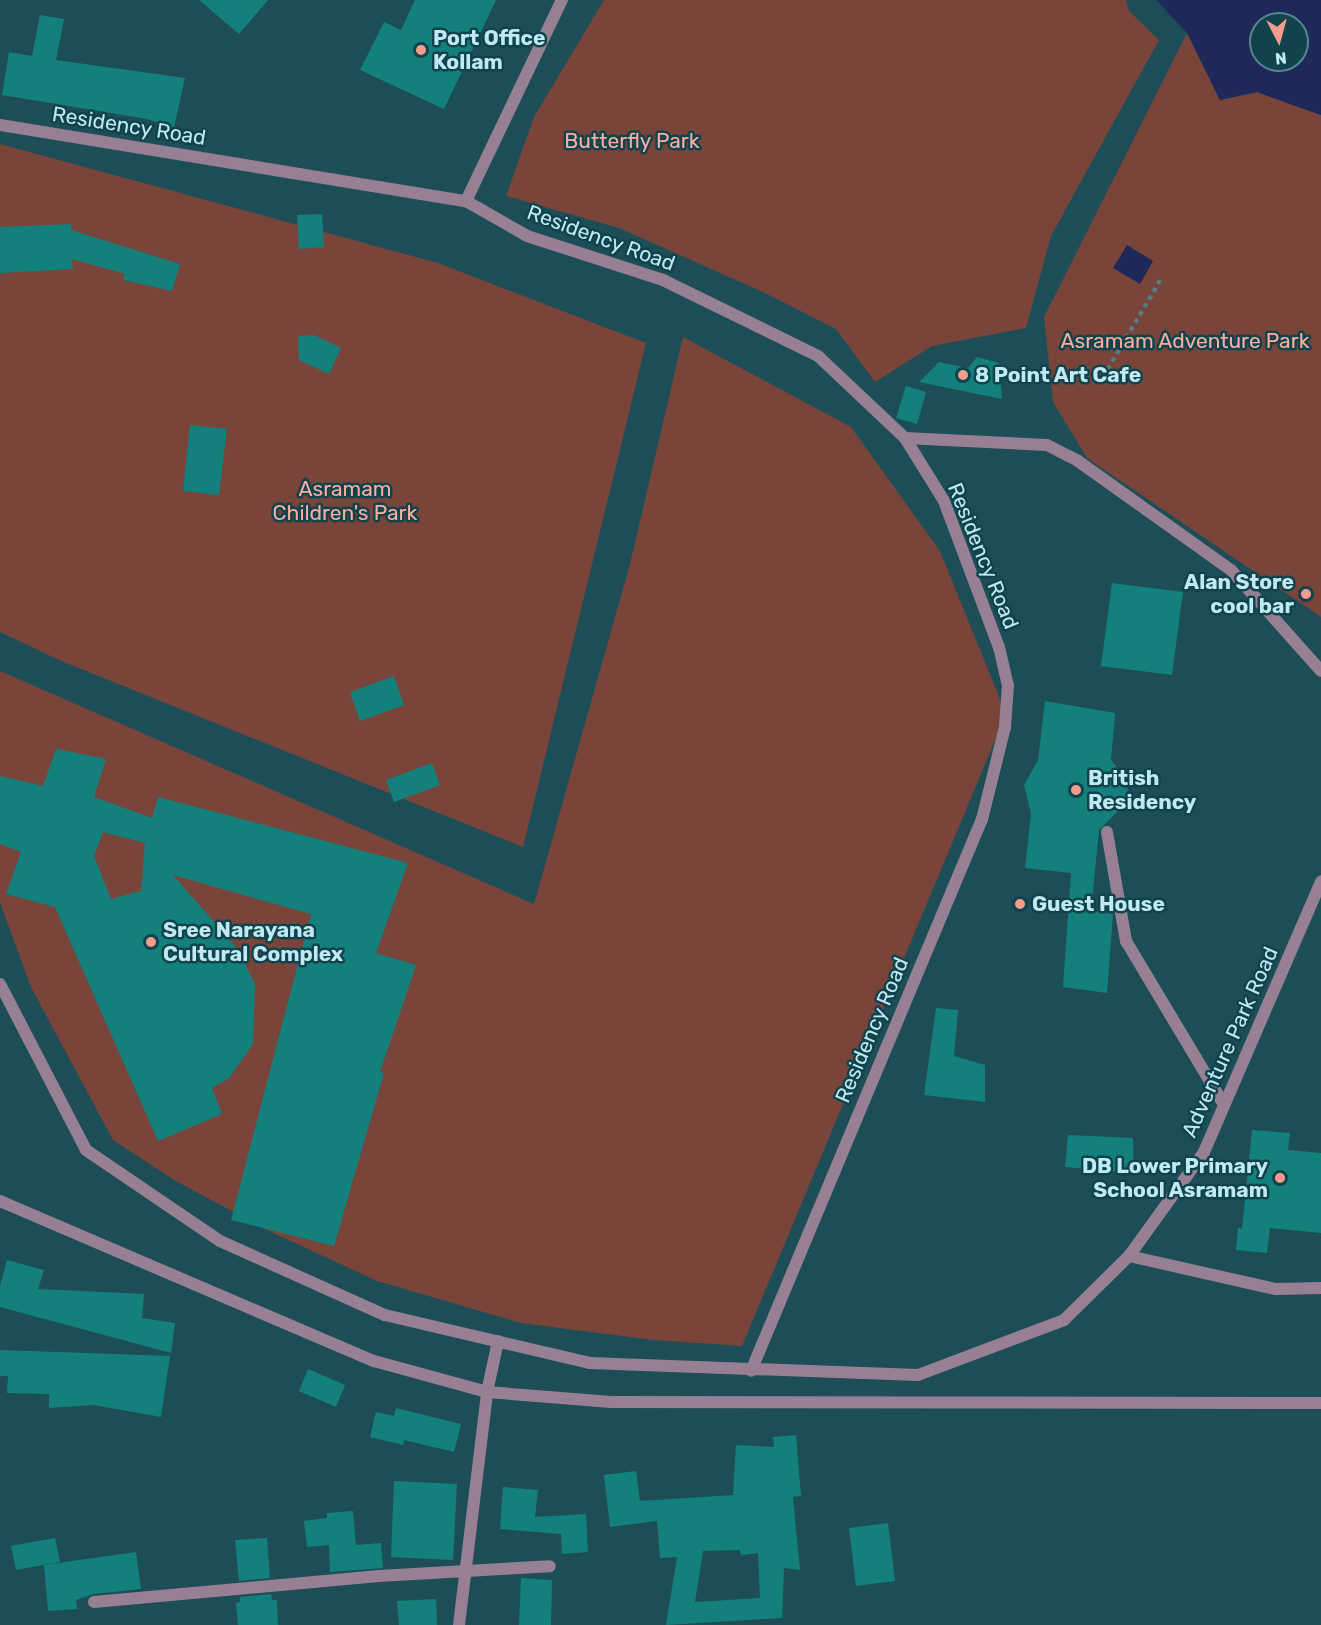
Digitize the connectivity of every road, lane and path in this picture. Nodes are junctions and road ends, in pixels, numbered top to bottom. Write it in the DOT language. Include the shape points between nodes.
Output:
graph roads {
  1 [pos="562,0"];
  2 [pos="0,125"];
  3 [pos="466,201"];
  4 [pos="1161,279"];
  5 [pos="1103,376"];
  6 [pos="905,438"];
  7 [pos="1321,671"];
  8 [pos="1107,832"];
  9 [pos="1321,880"];
  10 [pos="0,984"];
  11 [pos="1224,1105"];
  12 [pos="0,1201"];
  13 [pos="1129,1256"];
  14 [pos="1321,1288"];
  15 [pos="498,1341"];
  16 [pos="751,1371"];
  17 [pos="487,1392"];
  18 [pos="1321,1403"];
  19 [pos="550,1566"];
  20 [pos="464,1571"];
  21 [pos="94,1602"];
  22 [pos="459,1625"];
  1 -- 3 [label="street"];
  2 -- 3 [label="street, Residency Road"];
  3 -- 6 [label="street, Residency Road" via="527,236 663,280 818,356"];
  4 -- 5 [label="path"];
  6 -- 7 [label="street" via="1047,445 1078,460 1231,570"];
  6 -- 16 [label="street, Residency Road" via="944,501 999,647 1008,685 1005,727 982,819"];
  8 -- 11 [label="street" via="1126,941"];
  9 -- 11 [label="street, Adventure Park Road"];
  10 -- 15 [label="street, Adventure Park Road" via="86,1150 220,1241 385,1315"];
  11 -- 13 [label="street, Adventure Park Road" via="1204,1152"];
  12 -- 17 [label="street" via="374,1362"];
  13 -- 14 [label="street" via="1276,1289"];
  13 -- 16 [label="street, Adventure Park Road" via="1064,1320 918,1375"];
  15 -- 16 [label="street, Adventure Park Road" via="589,1363"];
  15 -- 17 [label="street"];
  17 -- 18 [label="street" via="621,1402"];
  17 -- 20 [label="street"];
  19 -- 20 [label="street"];
  20 -- 21 [label="street"];
  20 -- 22 [label="street"];
}
